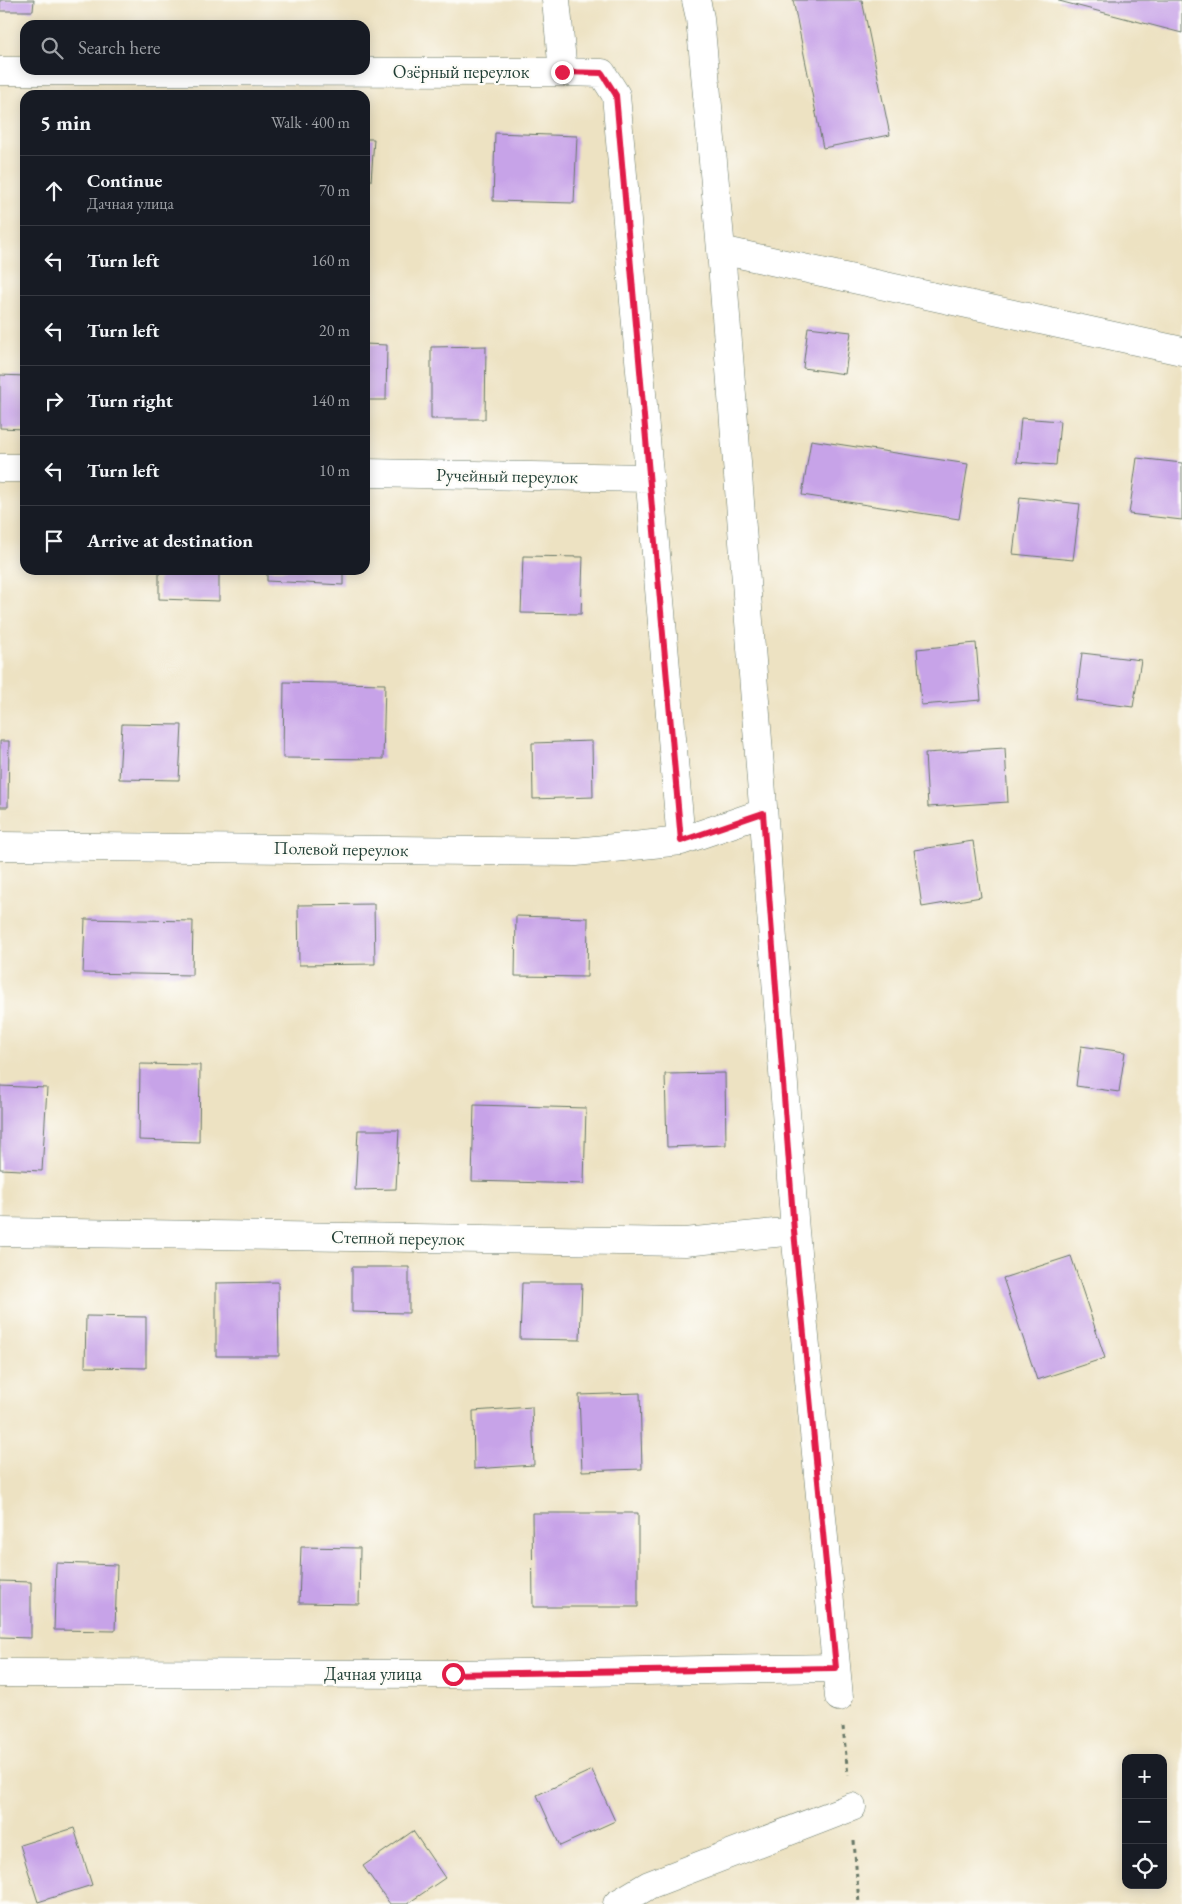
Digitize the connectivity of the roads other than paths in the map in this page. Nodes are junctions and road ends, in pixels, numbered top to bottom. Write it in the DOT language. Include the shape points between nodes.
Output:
graph roads {
  1 [pos="556,0"];
  2 [pos="696,0"];
  3 [pos="0,71"];
  4 [pos="20,71"];
  5 [pos="370,72"];
  6 [pos="562,72"];
  7 [pos="721,250"];
  8 [pos="1182,351"];
  9 [pos="0,468"];
  10 [pos="20,468"];
  11 [pos="370,473"];
  12 [pos="650,478"];
  13 [pos="763,813"];
  14 [pos="681,841"];
  15 [pos="0,846"];
  16 [pos="794,1231"];
  17 [pos="0,1232"];
  18 [pos="836,1668"];
  19 [pos="0,1673"];
  20 [pos="839,1697"];
  21 [pos="852,1807"];
  22 [pos="617,1904"];
  1 -- 6 [label="street"];
  2 -- 7 [label="street"];
  3 -- 4 [label="street, Озёрный переулок"];
  5 -- 6 [label="street, Озёрный переулок"];
  6 -- 12 [label="street, Озёрный переулок" via="602,73 616,95"];
  7 -- 8 [label="street"];
  7 -- 13 [label="street"];
  9 -- 10 [label="street"];
  11 -- 12 [label="street, Ручейный переулок"];
  12 -- 14 [label="street"];
  13 -- 14 [label="street, Полевой переулок"];
  13 -- 16 [label="street"];
  14 -- 15 [label="street, Полевой переулок" via="576,852"];
  16 -- 17 [label="street, Степной переулок" via="685,1242"];
  16 -- 18 [label="street"];
  18 -- 19 [label="street, Дачная улица" via="453,1674"];
  18 -- 20 [label="street"];
  21 -- 22 [label="street" via="649,1885"];
}
